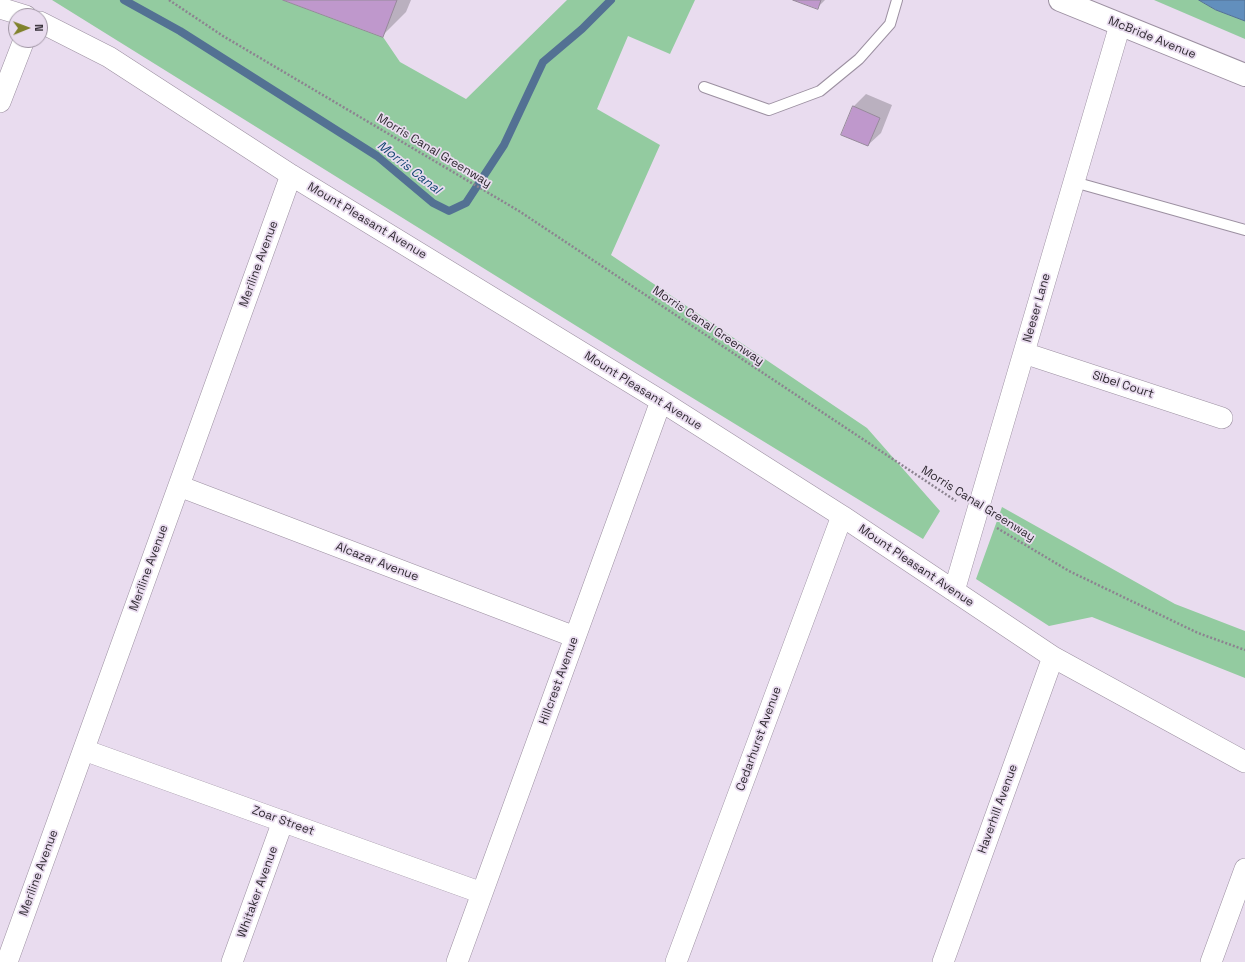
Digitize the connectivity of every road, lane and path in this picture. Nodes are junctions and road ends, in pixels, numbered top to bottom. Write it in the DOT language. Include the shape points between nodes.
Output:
graph roads {
  1 [pos="169,0"];
  2 [pos="897,0"];
  3 [pos="1060,0"];
  4 [pos="1120,25"];
  5 [pos="48,26"];
  6 [pos="21,48"];
  7 [pos="1245,75"];
  8 [pos="704,87"];
  9 [pos="0,102"];
  10 [pos="291,175"];
  11 [pos="1074,182"];
  12 [pos="1245,230"];
  13 [pos="1024,353"];
  14 [pos="661,401"];
  15 [pos="1222,418"];
  16 [pos="179,486"];
  17 [pos="976,515"];
  18 [pos="842,516"];
  19 [pos="954,591"];
  20 [pos="575,637"];
  21 [pos="1245,650"];
  22 [pos="1053,657"];
  23 [pos="84,750"];
  24 [pos="1245,762"];
  25 [pos="283,821"];
  26 [pos="1245,869"];
  27 [pos="482,893"];
  28 [pos="7,962"];
  29 [pos="232,962"];
  30 [pos="457,962"];
  31 [pos="676,962"];
  32 [pos="943,962"];
  33 [pos="1211,962"];
  1 -- 17 [label="path, Morris Canal Greenway" via="223,36 526,216"];
  2 -- 8 [label="lane" via="890,24 859,58 820,90 769,110"];
  3 -- 4 [label="main road, McBride Avenue"];
  4 -- 7 [label="main road, McBride Avenue"];
  4 -- 11 [label="street, Neeser Lane"];
  5 -- 10 [label="street, Mount Pleasant Avenue" via="109,57"];
  6 -- 9 [label="street"];
  10 -- 14 [label="street, Mount Pleasant Avenue"];
  10 -- 16 [label="street, Meriline Avenue"];
  11 -- 12 [label="lane"];
  11 -- 13 [label="street, Neeser Lane"];
  13 -- 15 [label="street, Sibel Court"];
  13 -- 17 [label="street, Neeser Lane"];
  14 -- 18 [label="street, Mount Pleasant Avenue"];
  14 -- 20 [label="street, Hillcrest Avenue"];
  16 -- 20 [label="street, Alcazar Avenue"];
  16 -- 23 [label="street, Meriline Avenue"];
  17 -- 19 [label="street, Neeser Lane"];
  17 -- 21 [label="path, Morris Canal Greenway" via="1069,571 1198,633"];
  18 -- 19 [label="street, Mount Pleasant Avenue"];
  18 -- 31 [label="street, Cedarhurst Avenue"];
  19 -- 22 [label="street, Mount Pleasant Avenue"];
  20 -- 27 [label="street, Hillcrest Avenue"];
  22 -- 24 [label="street, Mount Pleasant Avenue"];
  22 -- 32 [label="street, Haverhill Avenue"];
  23 -- 25 [label="street, Zoar Street"];
  23 -- 28 [label="street, Meriline Avenue"];
  25 -- 27 [label="street, Zoar Street"];
  25 -- 29 [label="street, Whitaker Avenue"];
  26 -- 33 [label="street"];
  27 -- 30 [label="street, Hillcrest Avenue"];
}
